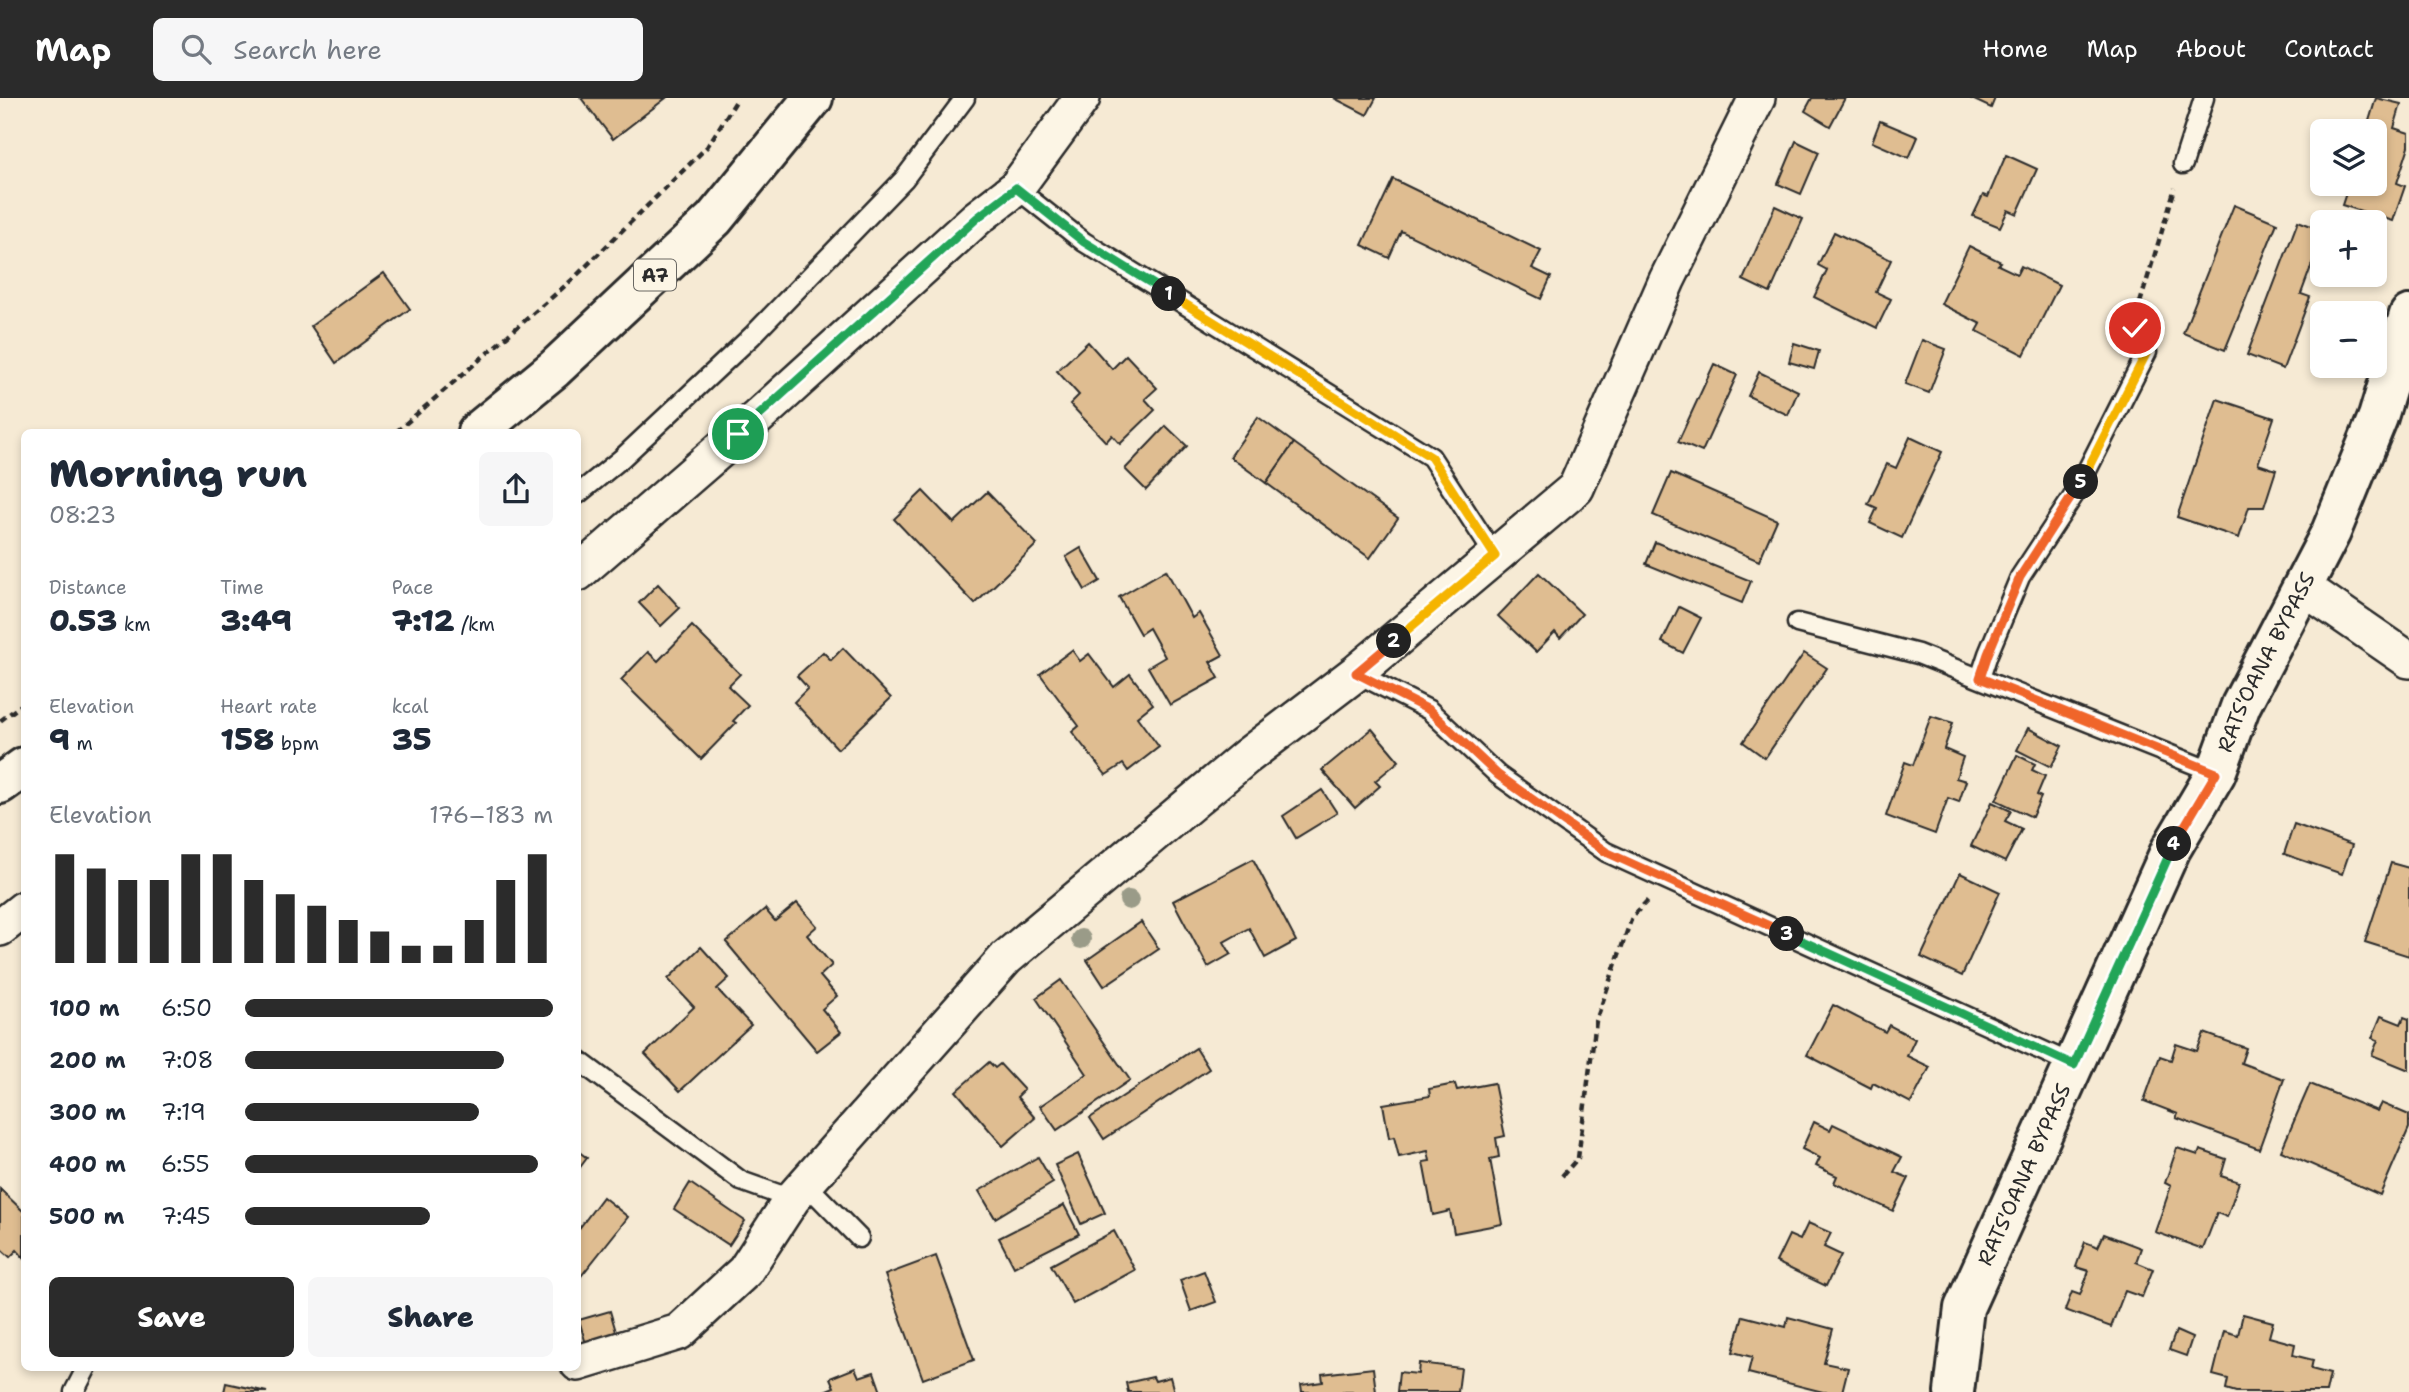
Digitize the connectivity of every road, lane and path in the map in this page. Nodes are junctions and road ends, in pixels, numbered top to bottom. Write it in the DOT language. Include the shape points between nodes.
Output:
graph roads {
  1 [pos="738,98"];
  2 [pos="813,98"];
  3 [pos="965,98"];
  4 [pos="1082,98"];
  5 [pos="1757,98"];
  6 [pos="2204,98"];
  7 [pos="2183,164"];
  8 [pos="1016,188"];
  9 [pos="2409,315"];
  10 [pos="2135,328"];
  11 [pos="400,429"];
  12 [pos="481,429"];
  13 [pos="581,492"];
  14 [pos="1495,556"];
  15 [pos="581,570"];
  16 [pos="2303,587"];
  17 [pos="1797,623"];
  18 [pos="2409,660"];
  19 [pos="1356,673"];
  20 [pos="1980,678"];
  21 [pos="21,706"];
  22 [pos="0,721"];
  23 [pos="21,769"];
  24 [pos="2216,773"];
  25 [pos="0,784"];
  26 [pos="1668,880"];
  27 [pos="21,911"];
  28 [pos="0,928"];
  29 [pos="581,1062"];
  30 [pos="2074,1065"];
  31 [pos="1562,1175"];
  32 [pos="799,1191"];
  33 [pos="859,1238"];
  34 [pos="581,1362"];
  35 [pos="85,1371"];
  36 [pos="74,1392"];
  37 [pos="1954,1392"];
  1 -- 11 [label="path" via="707,147 583,270"];
  2 -- 12 [label="street, A7" via="714,219 554,369"];
  3 -- 13 [label="lane" via="904,178 761,326"];
  4 -- 8 [label="street"];
  5 -- 14 [label="street" via="1667,280 1576,488"];
  6 -- 7 [label="lane"];
  7 -- 10 [label="path"];
  8 -- 14 [label="lane" via="1084,242 1431,457"];
  8 -- 15 [label="street"];
  9 -- 16 [label="street, RATS'OANA BYPASS" via="2378,416 2331,533"];
  10 -- 20 [label="lane" via="2147,352 2077,492 2020,577"];
  14 -- 19 [label="street"];
  16 -- 18 [label="street"];
  16 -- 24 [label="street, RATS'OANA BYPASS" via="2241,705"];
  17 -- 20 [label="lane" via="1918,654"];
  19 -- 26 [label="lane" via="1429,710 1498,775 1606,852"];
  19 -- 32 [label="street" via="1246,757 1006,958"];
  20 -- 24 [label="lane"];
  21 -- 22 [label="path"];
  23 -- 25 [label="street"];
  24 -- 30 [label="street, RATS'OANA BYPASS" via="2171,849"];
  26 -- 30 [label="lane"];
  26 -- 31 [label="path" via="1632,916 1596,1021 1578,1158"];
  27 -- 28 [label="street"];
  29 -- 32 [label="lane" via="741,1181"];
  30 -- 37 [label="street, RATS'OANA BYPASS" via="1964,1308"];
  32 -- 33 [label="lane"];
  32 -- 34 [label="street" via="745,1271 679,1332"];
  35 -- 36 [label="lane"];
}
